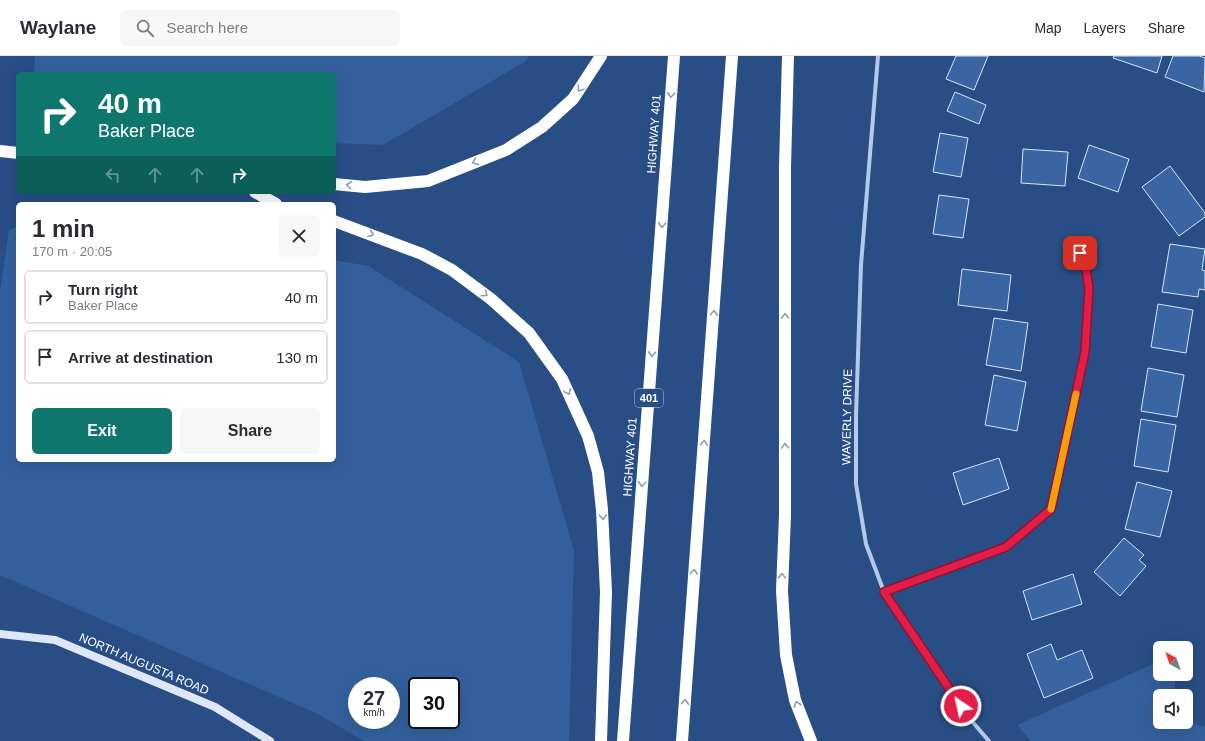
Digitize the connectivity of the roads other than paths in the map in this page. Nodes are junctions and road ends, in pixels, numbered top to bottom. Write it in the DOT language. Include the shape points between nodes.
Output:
graph roads {
  1 [pos="601,56"];
  2 [pos="674,56"];
  3 [pos="732,56"];
  4 [pos="788,56"];
  5 [pos="878,56"];
  6 [pos="0,151"];
  7 [pos="16,153"];
  8 [pos="336,184"];
  9 [pos="258,194"];
  10 [pos="272,202"];
  11 [pos="336,222"];
  12 [pos="1080,253"];
  13 [pos="884,592"];
  14 [pos="0,634"];
  15 [pos="270,741"];
  16 [pos="601,741"];
  17 [pos="623,741"];
  18 [pos="682,741"];
  19 [pos="811,741"];
  20 [pos="989,741"];
  1 -- 8 [label="highway, one-way" via="573,99 542,127 506,150 428,181 365,187"];
  2 -- 17 [label="highway, HIGHWAY 401 / 401, one-way"];
  18 -- 3 [label="highway, one-way"];
  19 -- 4 [label="highway, one-way" via="795,700 786,655 782,591 785,507 785,175"];
  5 -- 13 [label="street, WAVERLY DRIVE" via="860,265 856,484 866,544"];
  6 -- 7 [label="highway"];
  9 -- 10 [label="highway"];
  11 -- 16 [label="highway, one-way" via="422,254 452,270 491,299 529,333 562,379 588,436 598,472 606,592"];
  12 -- 13 [label="street" via="1089,288 1085,352 1051,509 1006,547"];
  13 -- 20 [label="street, WAVERLY DRIVE" via="970,719"];
  14 -- 15 [label="main road, NORTH AUGUSTA ROAD" via="55,640 215,707"];
}
